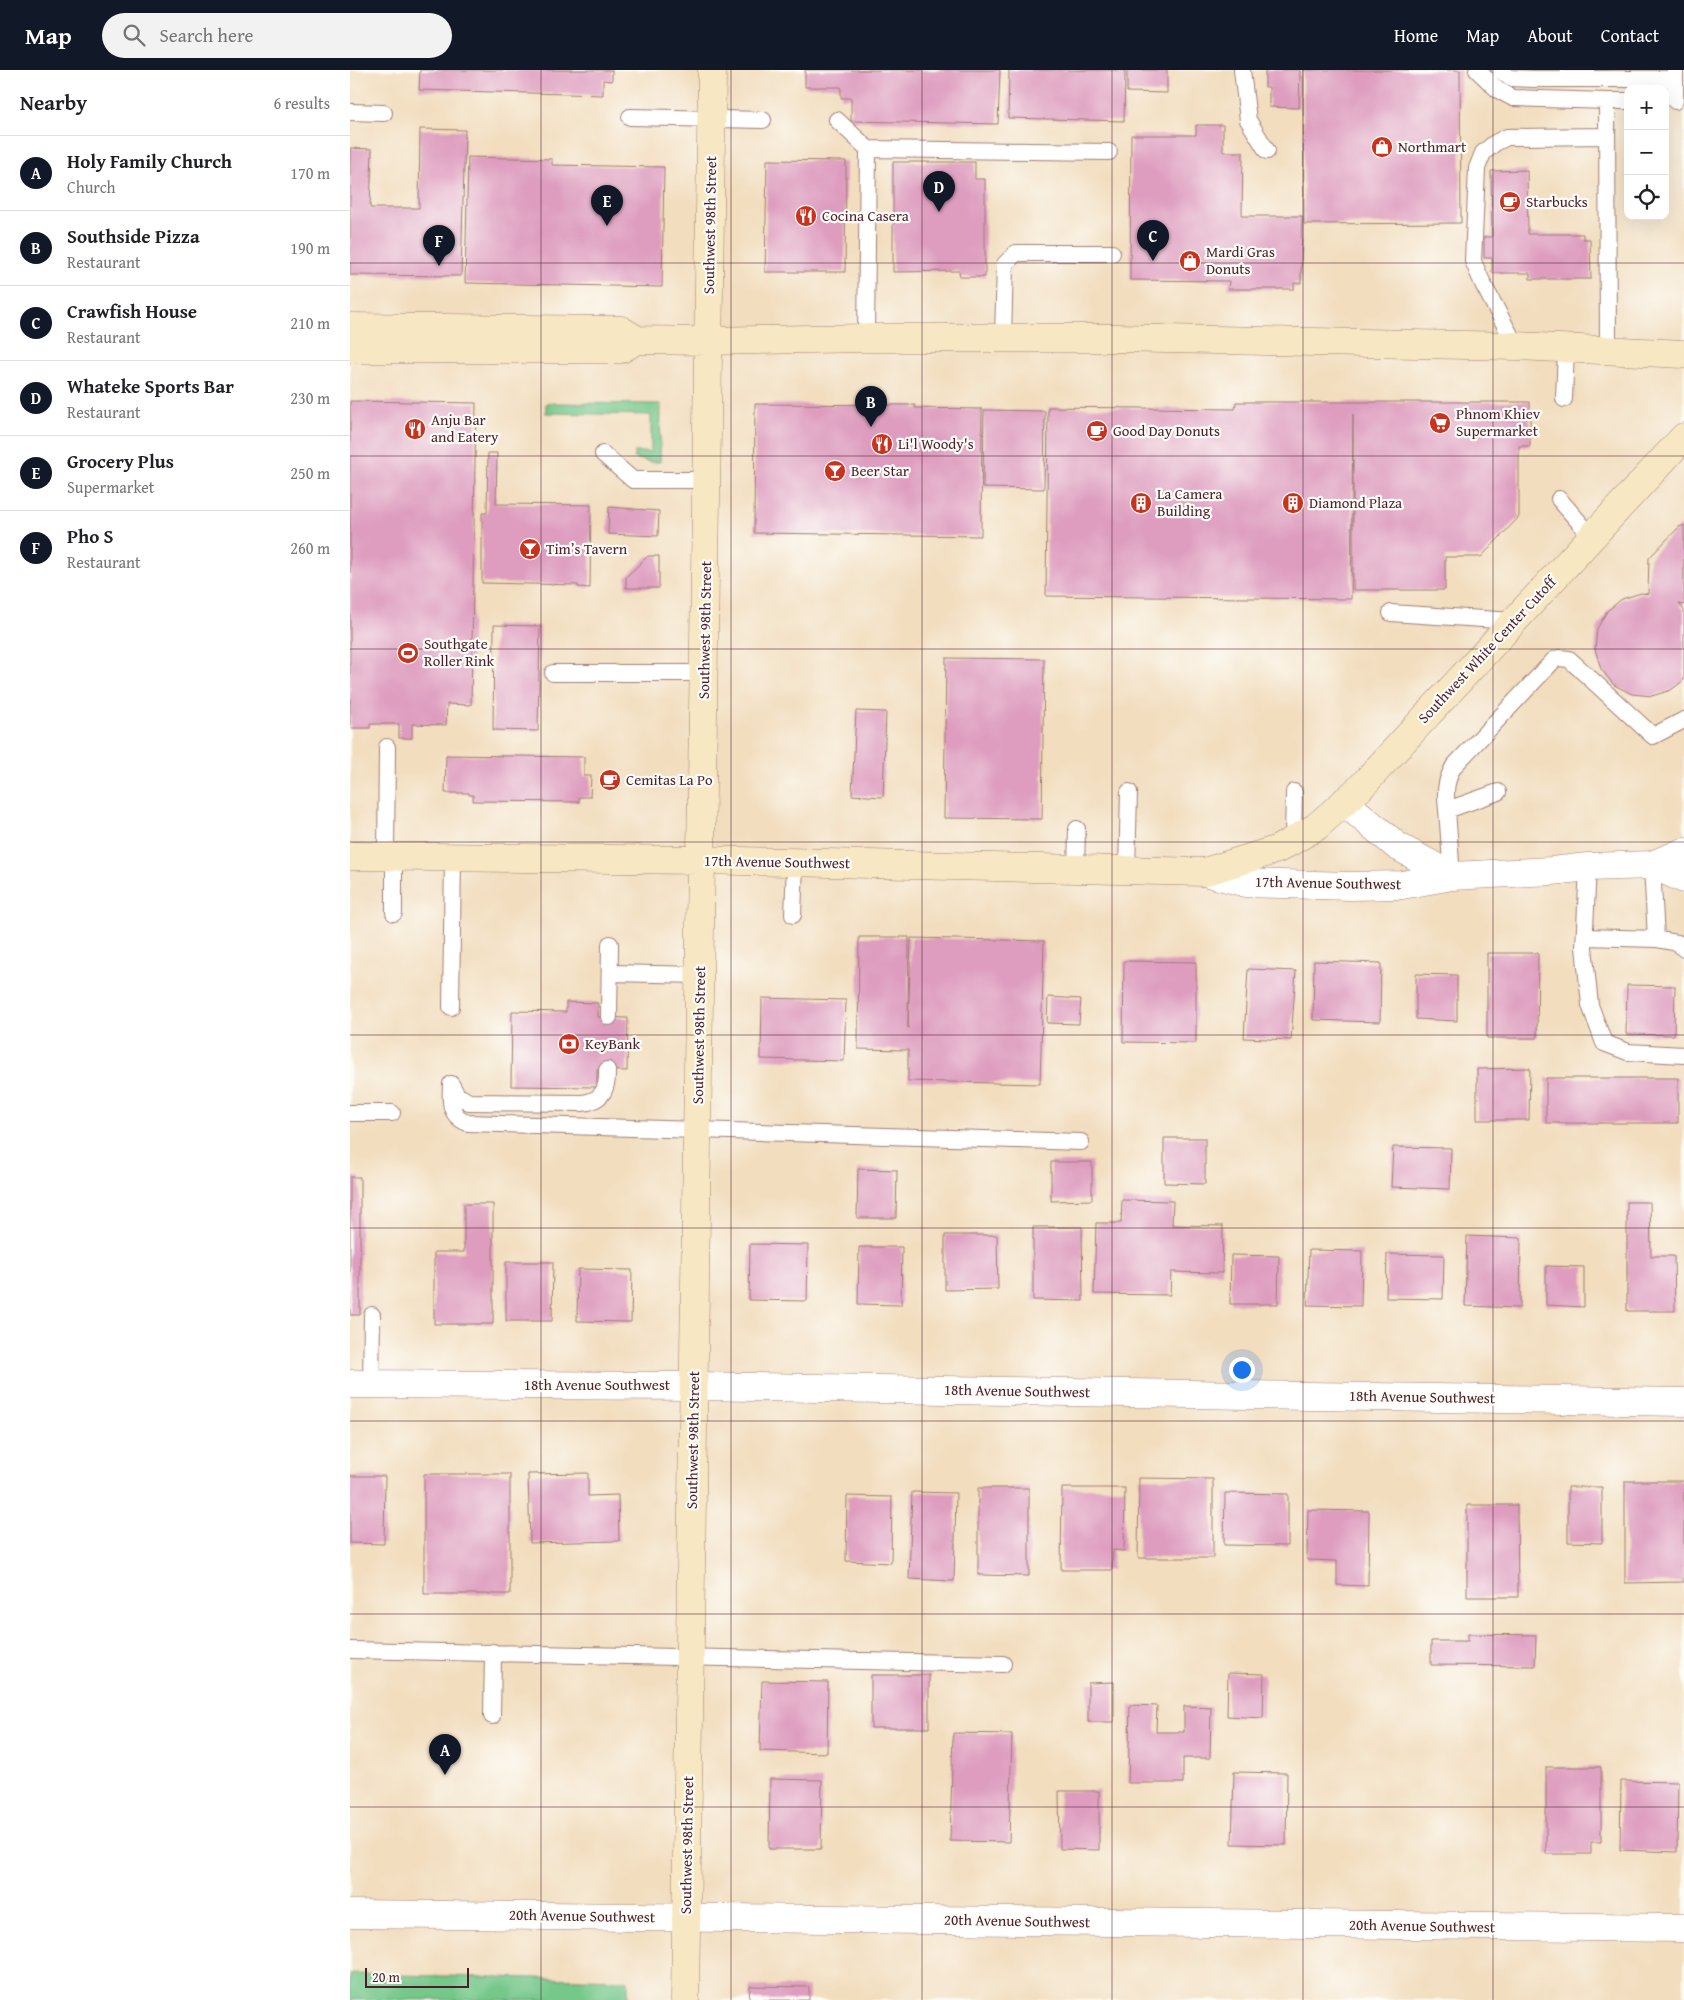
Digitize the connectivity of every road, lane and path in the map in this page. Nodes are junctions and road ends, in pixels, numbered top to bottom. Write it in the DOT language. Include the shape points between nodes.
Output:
graph roads {
  1 [pos="712,70"];
  2 [pos="1242,70"];
  3 [pos="1477,70"];
  4 [pos="1500,70"];
  5 [pos="1675,75"];
  6 [pos="1607,101"];
  7 [pos="1624,101"];
  8 [pos="1675,101"];
  9 [pos="350,112"];
  10 [pos="384,113"];
  11 [pos="630,117"];
  12 [pos="712,119"];
  13 [pos="763,120"];
  14 [pos="837,120"];
  15 [pos="1607,136"];
  16 [pos="868,149"];
  17 [pos="1267,151"];
  18 [pos="1109,152"];
  19 [pos="1112,253"];
  20 [pos="350,327"];
  21 [pos="866,338"];
  22 [pos="1003,338"];
  23 [pos="637,340"];
  24 [pos="708,341"];
  25 [pos="1516,346"];
  26 [pos="350,349"];
  27 [pos="1566,349"];
  28 [pos="1608,350"];
  29 [pos="1684,354"];
  30 [pos="1564,399"];
  31 [pos="1684,437"];
  32 [pos="603,454"];
  33 [pos="707,480"];
  34 [pos="1559,499"];
  35 [pos="1592,537"];
  36 [pos="1391,613"];
  37 [pos="1513,621"];
  38 [pos="553,673"];
  39 [pos="704,673"];
  40 [pos="1684,720"];
  41 [pos="387,747"];
  42 [pos="1130,792"];
  43 [pos="1294,792"];
  44 [pos="1498,792"];
  45 [pos="1344,802"];
  46 [pos="1447,810"];
  47 [pos="1077,829"];
  48 [pos="1286,845"];
  49 [pos="1684,852"];
  50 [pos="350,856"];
  51 [pos="390,856"];
  52 [pos="453,857"];
  53 [pos="701,860"];
  54 [pos="795,862"];
  55 [pos="1652,865"];
  56 [pos="1588,867"];
  57 [pos="1076,869"];
  58 [pos="1128,871"];
  59 [pos="1204,872"];
  60 [pos="1452,876"];
  61 [pos="1684,879"];
  62 [pos="394,914"];
  63 [pos="793,915"];
  64 [pos="1585,937"];
  65 [pos="1656,939"];
  66 [pos="610,944"];
  67 [pos="1684,949"];
  68 [pos="610,973"];
  69 [pos="700,975"];
  70 [pos="451,1007"];
  71 [pos="610,1018"];
  72 [pos="1684,1056"];
  73 [pos="607,1070"];
  74 [pos="350,1113"];
  75 [pos="392,1114"];
  76 [pos="698,1129"];
  77 [pos="1081,1142"];
  78 [pos="372,1315"];
  79 [pos="360,1384"];
  80 [pos="694,1386"];
  81 [pos="1684,1402"];
  82 [pos="350,1650"];
  83 [pos="493,1652"];
  84 [pos="690,1656"];
  85 [pos="1003,1664"];
  86 [pos="492,1716"];
  87 [pos="350,1914"];
  88 [pos="686,1918"];
  89 [pos="1684,1928"];
  90 [pos="685,2000"];
  1 -- 12 [label="street, Southwest 98th Street"];
  2 -- 17 [label="lane" via="1248,120"];
  3 -- 6 [label="lane" via="1498,90 1513,98"];
  4 -- 5 [label="lane" via="1510,78 1532,80"];
  5 -- 8 [label="lane"];
  6 -- 7 [label="lane"];
  6 -- 15 [label="lane"];
  9 -- 10 [label="lane"];
  11 -- 12 [label="lane"];
  12 -- 13 [label="lane"];
  12 -- 24 [label="street, Southwest 98th Street"];
  14 -- 16 [label="lane"];
  15 -- 25 [label="lane" via="1507,137 1483,153 1477,168 1473,261"];
  15 -- 28 [label="lane"];
  16 -- 18 [label="lane"];
  16 -- 21 [label="lane"];
  19 -- 22 [label="lane" via="1016,253 1005,264"];
  20 -- 23 [label="street" via="622,330"];
  21 -- 22 [label="street"];
  21 -- 24 [label="street"];
  22 -- 25 [label="street"];
  23 -- 24 [label="street"];
  23 -- 26 [label="street" via="621,349"];
  24 -- 33 [label="street, Southwest 98th Street"];
  25 -- 27 [label="street"];
  27 -- 28 [label="street"];
  27 -- 30 [label="lane"];
  28 -- 29 [label="street"];
  31 -- 35 [label="street, Southwest White Center Cutoff"];
  32 -- 33 [label="lane" via="633,480"];
  33 -- 39 [label="street, Southwest 98th Street"];
  34 -- 35 [label="lane"];
  35 -- 37 [label="street, Southwest White Center Cutoff"];
  36 -- 37 [label="lane"];
  37 -- 45 [label="street, Southwest White Center Cutoff" via="1360,789"];
  38 -- 39 [label="lane"];
  39 -- 53 [label="street, Southwest 98th Street"];
  40 -- 46 [label="lane" via="1653,736 1569,659 1554,660 1454,766 1445,787"];
  41 -- 51 [label="lane"];
  42 -- 58 [label="lane"];
  43 -- 48 [label="lane"];
  44 -- 46 [label="lane"];
  45 -- 48 [label="street, Southwest White Center Cutoff" via="1316,827"];
  45 -- 60 [label="street" via="1397,846"];
  46 -- 60 [label="lane"];
  47 -- 57 [label="lane"];
  48 -- 59 [label="street, 17th Avenue Southwest"];
  49 -- 55 [label="street, 17th Avenue Southwest"];
  50 -- 51 [label="street, 17th Avenue Southwest"];
  51 -- 52 [label="street, 17th Avenue Southwest"];
  51 -- 62 [label="lane"];
  52 -- 53 [label="street, 17th Avenue Southwest"];
  52 -- 70 [label="lane"];
  53 -- 54 [label="street, 17th Avenue Southwest"];
  53 -- 69 [label="street, Southwest 98th Street"];
  54 -- 57 [label="street, 17th Avenue Southwest"];
  54 -- 63 [label="lane"];
  55 -- 56 [label="street, 17th Avenue Southwest"];
  55 -- 61 [label="street, 17th Avenue Southwest"];
  55 -- 65 [label="lane"];
  56 -- 60 [label="street, 17th Avenue Southwest"];
  56 -- 64 [label="lane"];
  57 -- 58 [label="street, 17th Avenue Southwest"];
  58 -- 59 [label="street, 17th Avenue Southwest"];
  59 -- 60 [label="street, 17th Avenue Southwest" via="1246,882 1341,886 1402,885"];
  64 -- 65 [label="lane"];
  64 -- 72 [label="lane" via="1590,1005 1604,1043 1628,1052"];
  65 -- 67 [label="lane" via="1678,943"];
  66 -- 68 [label="lane"];
  68 -- 69 [label="lane"];
  68 -- 71 [label="lane"];
  69 -- 76 [label="street, Southwest 98th Street"];
  73 -- 76 [label="lane" via="606,1089 590,1102 469,1102 457,1095 450,1084 450,1104 452,1111 468,1123"];
  74 -- 75 [label="lane"];
  76 -- 77 [label="lane"];
  76 -- 80 [label="street, Southwest 98th Street"];
  78 -- 79 [label="lane"];
  79 -- 80 [label="street, 18th Avenue Southwest"];
  80 -- 81 [label="street, 18th Avenue Southwest"];
  80 -- 84 [label="street, Southwest 98th Street"];
  82 -- 83 [label="lane"];
  83 -- 84 [label="lane"];
  83 -- 86 [label="lane"];
  84 -- 85 [label="lane"];
  84 -- 88 [label="street, Southwest 98th Street"];
  87 -- 88 [label="street, 20th Avenue Southwest"];
  88 -- 89 [label="street, 20th Avenue Southwest"];
  88 -- 90 [label="street, Southwest 98th Street"];
}
